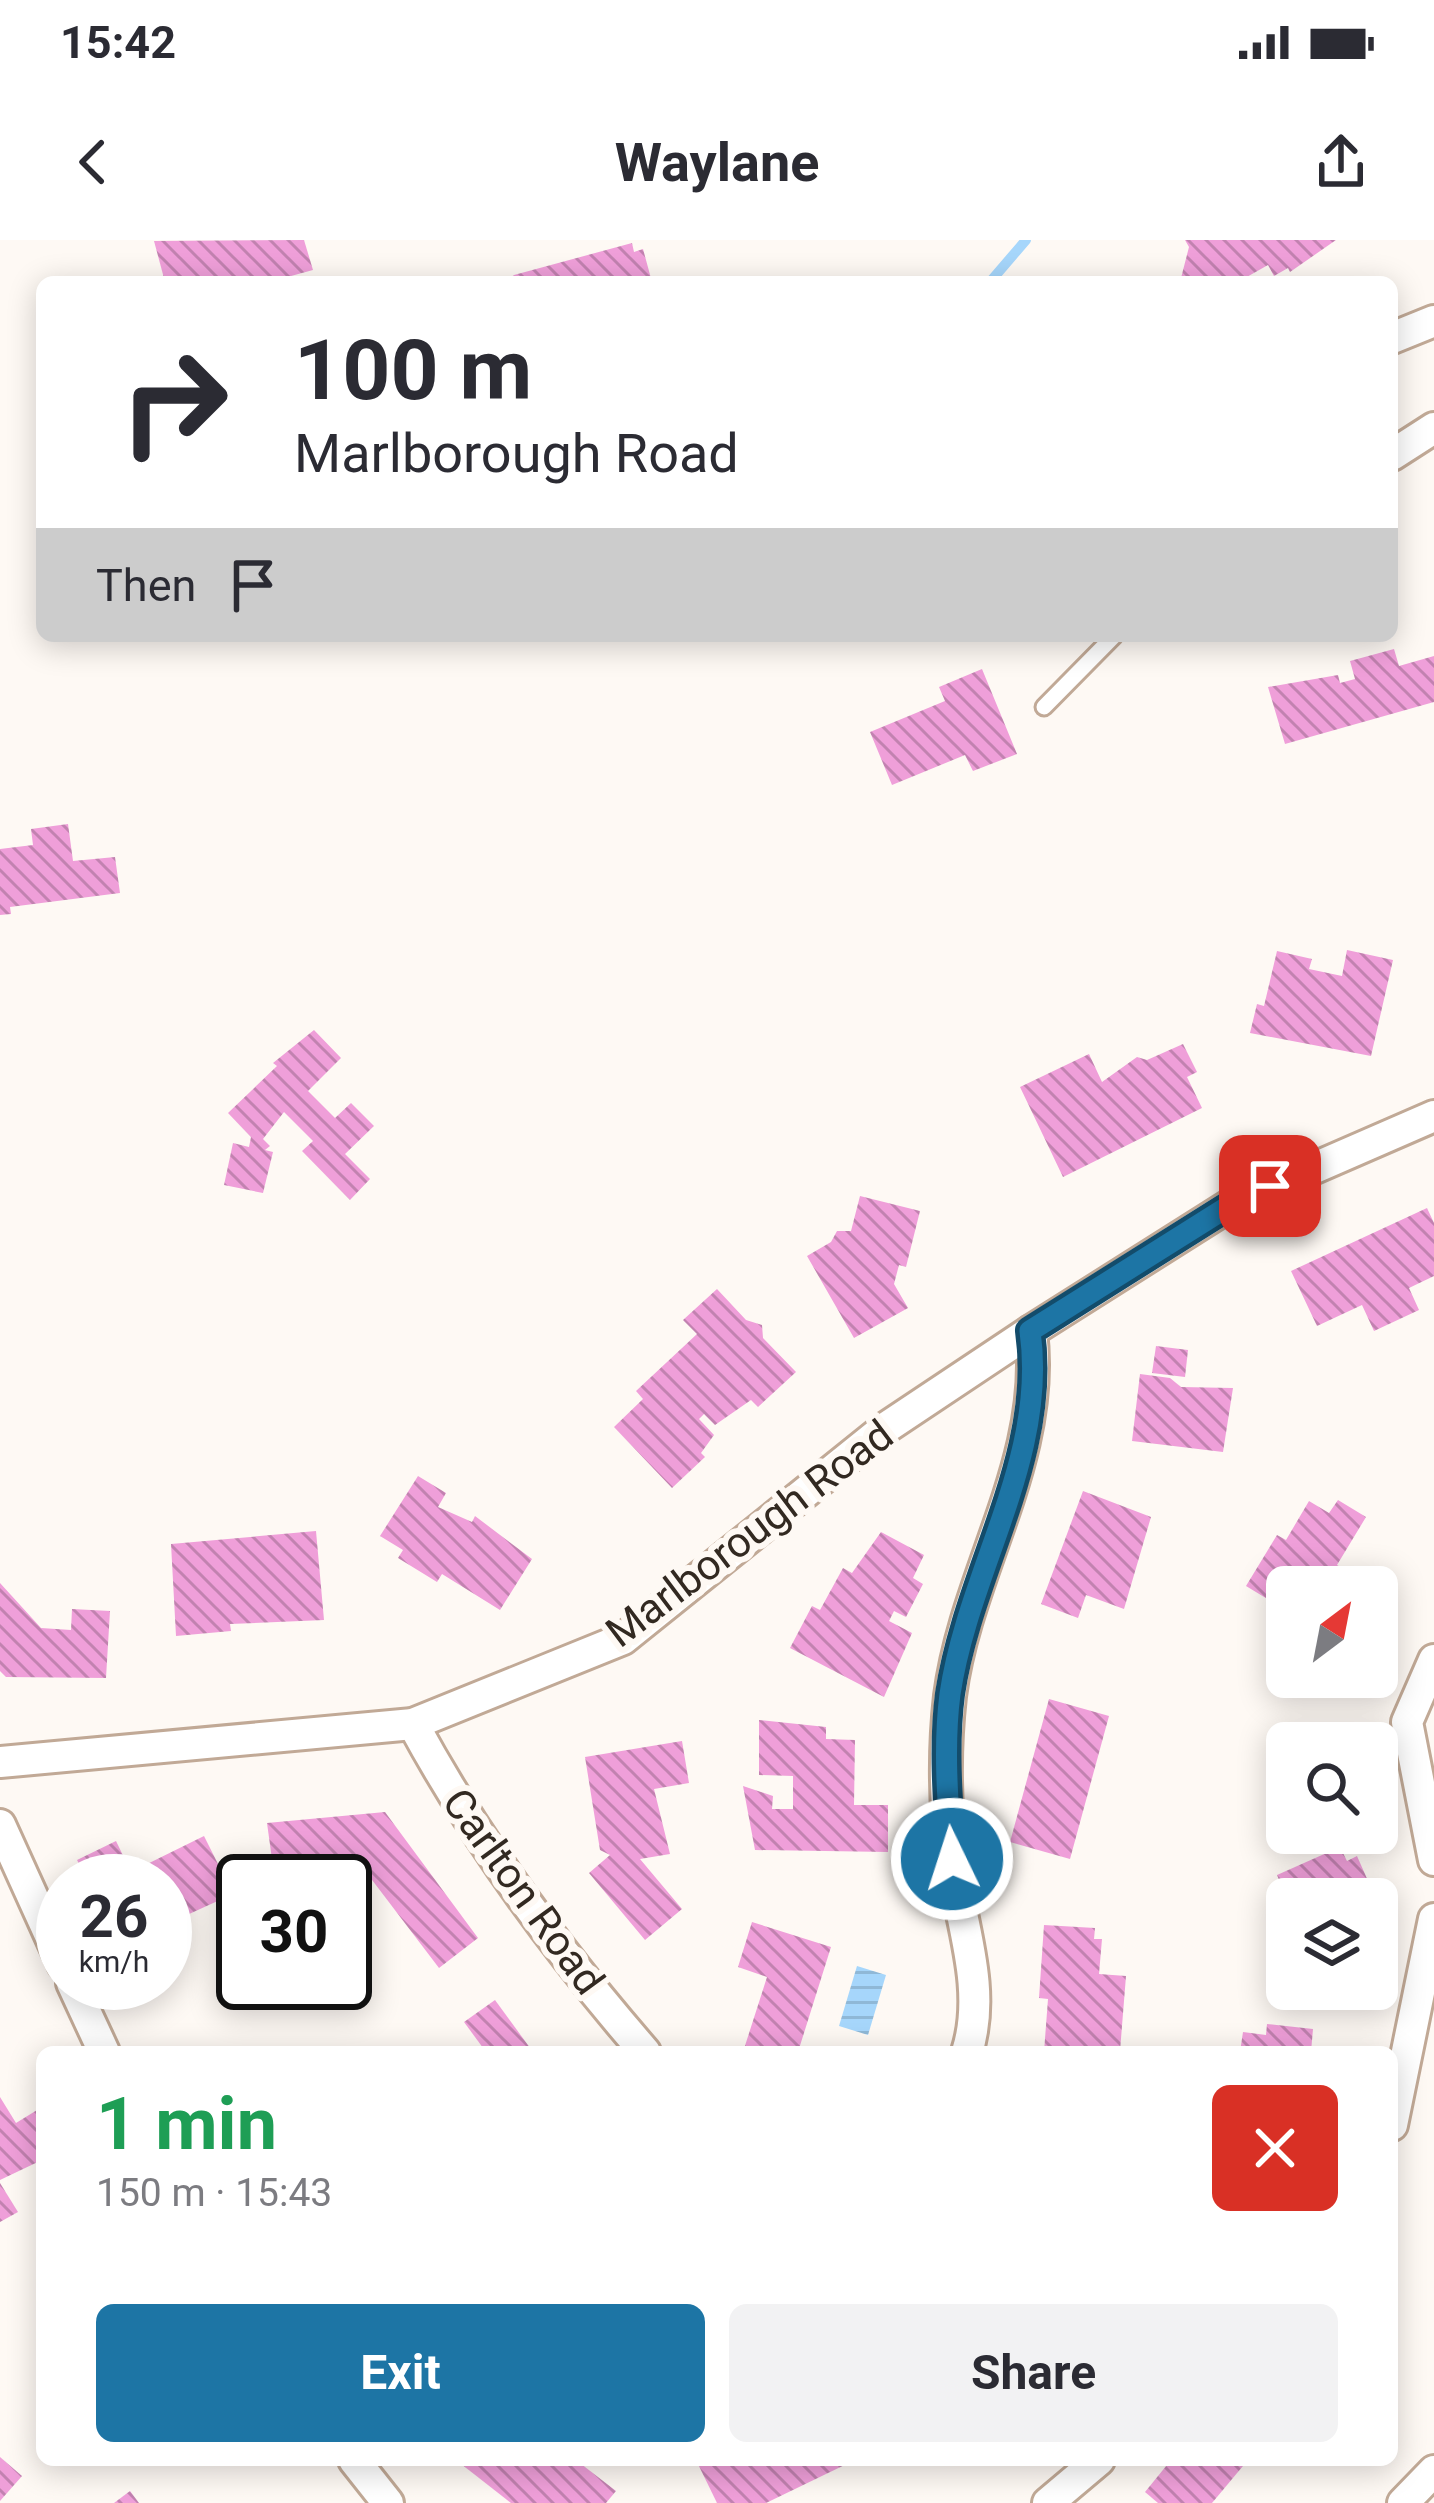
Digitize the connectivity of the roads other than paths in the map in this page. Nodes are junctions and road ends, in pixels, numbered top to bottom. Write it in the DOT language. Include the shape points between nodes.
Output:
graph roads {
  1 [pos="1434,321"];
  2 [pos="1398,336"];
  3 [pos="1434,428"];
  4 [pos="1398,450"];
  5 [pos="1108,642"];
  6 [pos="1044,706"];
  7 [pos="1434,1116"];
  8 [pos="1030,1331"];
  9 [pos="1434,1660"];
  10 [pos="412,1724"];
  11 [pos="0,1762"];
  12 [pos="0,1825"];
  13 [pos="1434,1859"];
  14 [pos="36,1904"];
  15 [pos="1434,1918"];
  16 [pos="85,2010"];
  17 [pos="101,2046"];
  18 [pos="640,2046"];
  19 [pos="969,2046"];
  20 [pos="1398,2095"];
  21 [pos="359,2466"];
  22 [pos="1092,2466"];
  23 [pos="1434,2471"];
  24 [pos="388,2503"];
  25 [pos="1048,2503"];
  26 [pos="1403,2503"];
  1 -- 2 [label="street"];
  3 -- 4 [label="street"];
  5 -- 6 [label="lane"];
  7 -- 8 [label="street, Marlborough Road" via="1232,1204"];
  8 -- 10 [label="street, Marlborough Road" via="884,1429 623,1639"];
  8 -- 19 [label="street" via="1037,1379 1029,1432 950,1695 952,1859 976,2023"];
  9 -- 13 [label="street" via="1407,1722"];
  10 -- 11 [label="street, Marlborough Road"];
  10 -- 18 [label="street, Carlton Road" via="484,1839"];
  12 -- 14 [label="street"];
  15 -- 20 [label="street"];
  16 -- 17 [label="street"];
  21 -- 24 [label="street"];
  22 -- 25 [label="street"];
  23 -- 26 [label="street"];
}
